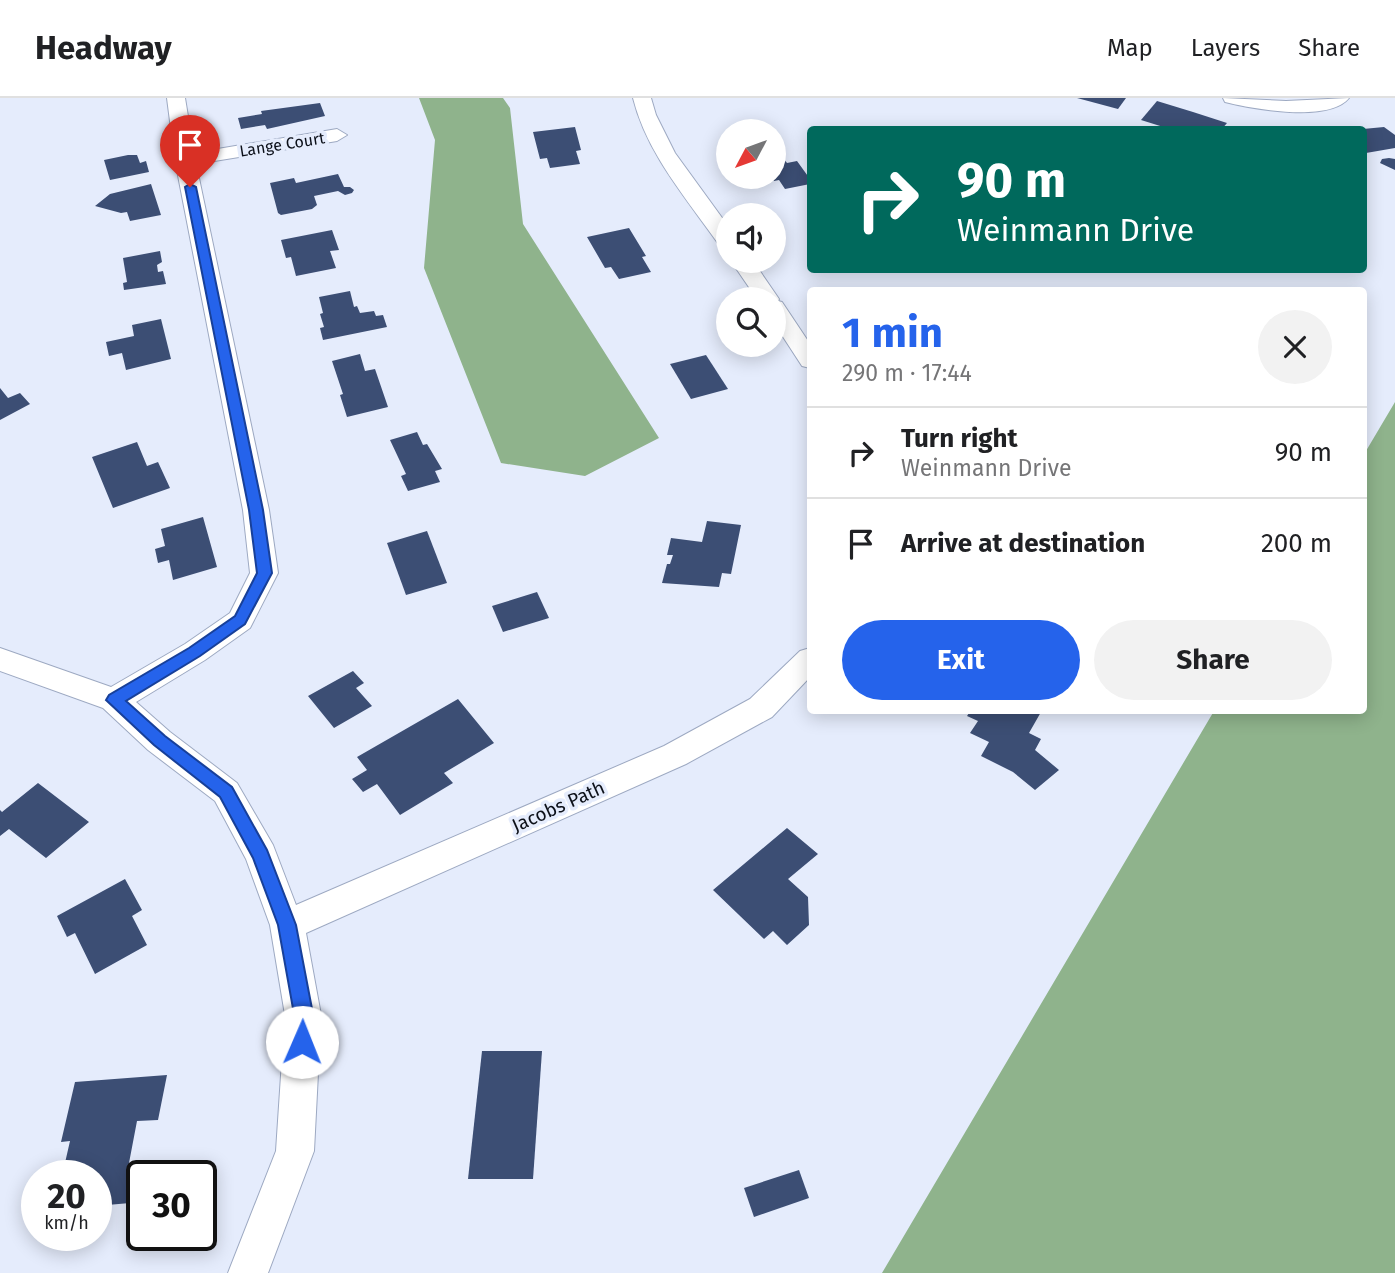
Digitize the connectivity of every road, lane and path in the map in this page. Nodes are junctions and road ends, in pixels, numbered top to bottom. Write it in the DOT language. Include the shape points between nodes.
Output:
graph roads {
  1 [pos="176,98"];
  2 [pos="642,98"];
  3 [pos="1232,98"];
  4 [pos="1340,98"];
  5 [pos="337,135"];
  6 [pos="185,160"];
  7 [pos="716,224"];
  8 [pos="786,325"];
  9 [pos="807,356"];
  10 [pos="0,659"];
  11 [pos="807,662"];
  12 [pos="114,700"];
  13 [pos="287,925"];
  14 [pos="248,1273"];
  1 -- 6 [label="street"];
  2 -- 7 [label="street" via="660,144"];
  3 -- 4 [label="street" via="1297,106"];
  5 -- 6 [label="street, Lange Court"];
  6 -- 12 [label="street" via="256,510 264,573 240,620"];
  8 -- 9 [label="street"];
  10 -- 12 [label="street"];
  11 -- 13 [label="street, Jacobs Path" via="761,708 675,755"];
  12 -- 13 [label="street" via="226,792 261,855"];
  13 -- 14 [label="street" via="303,1014 295,1151"];
}
